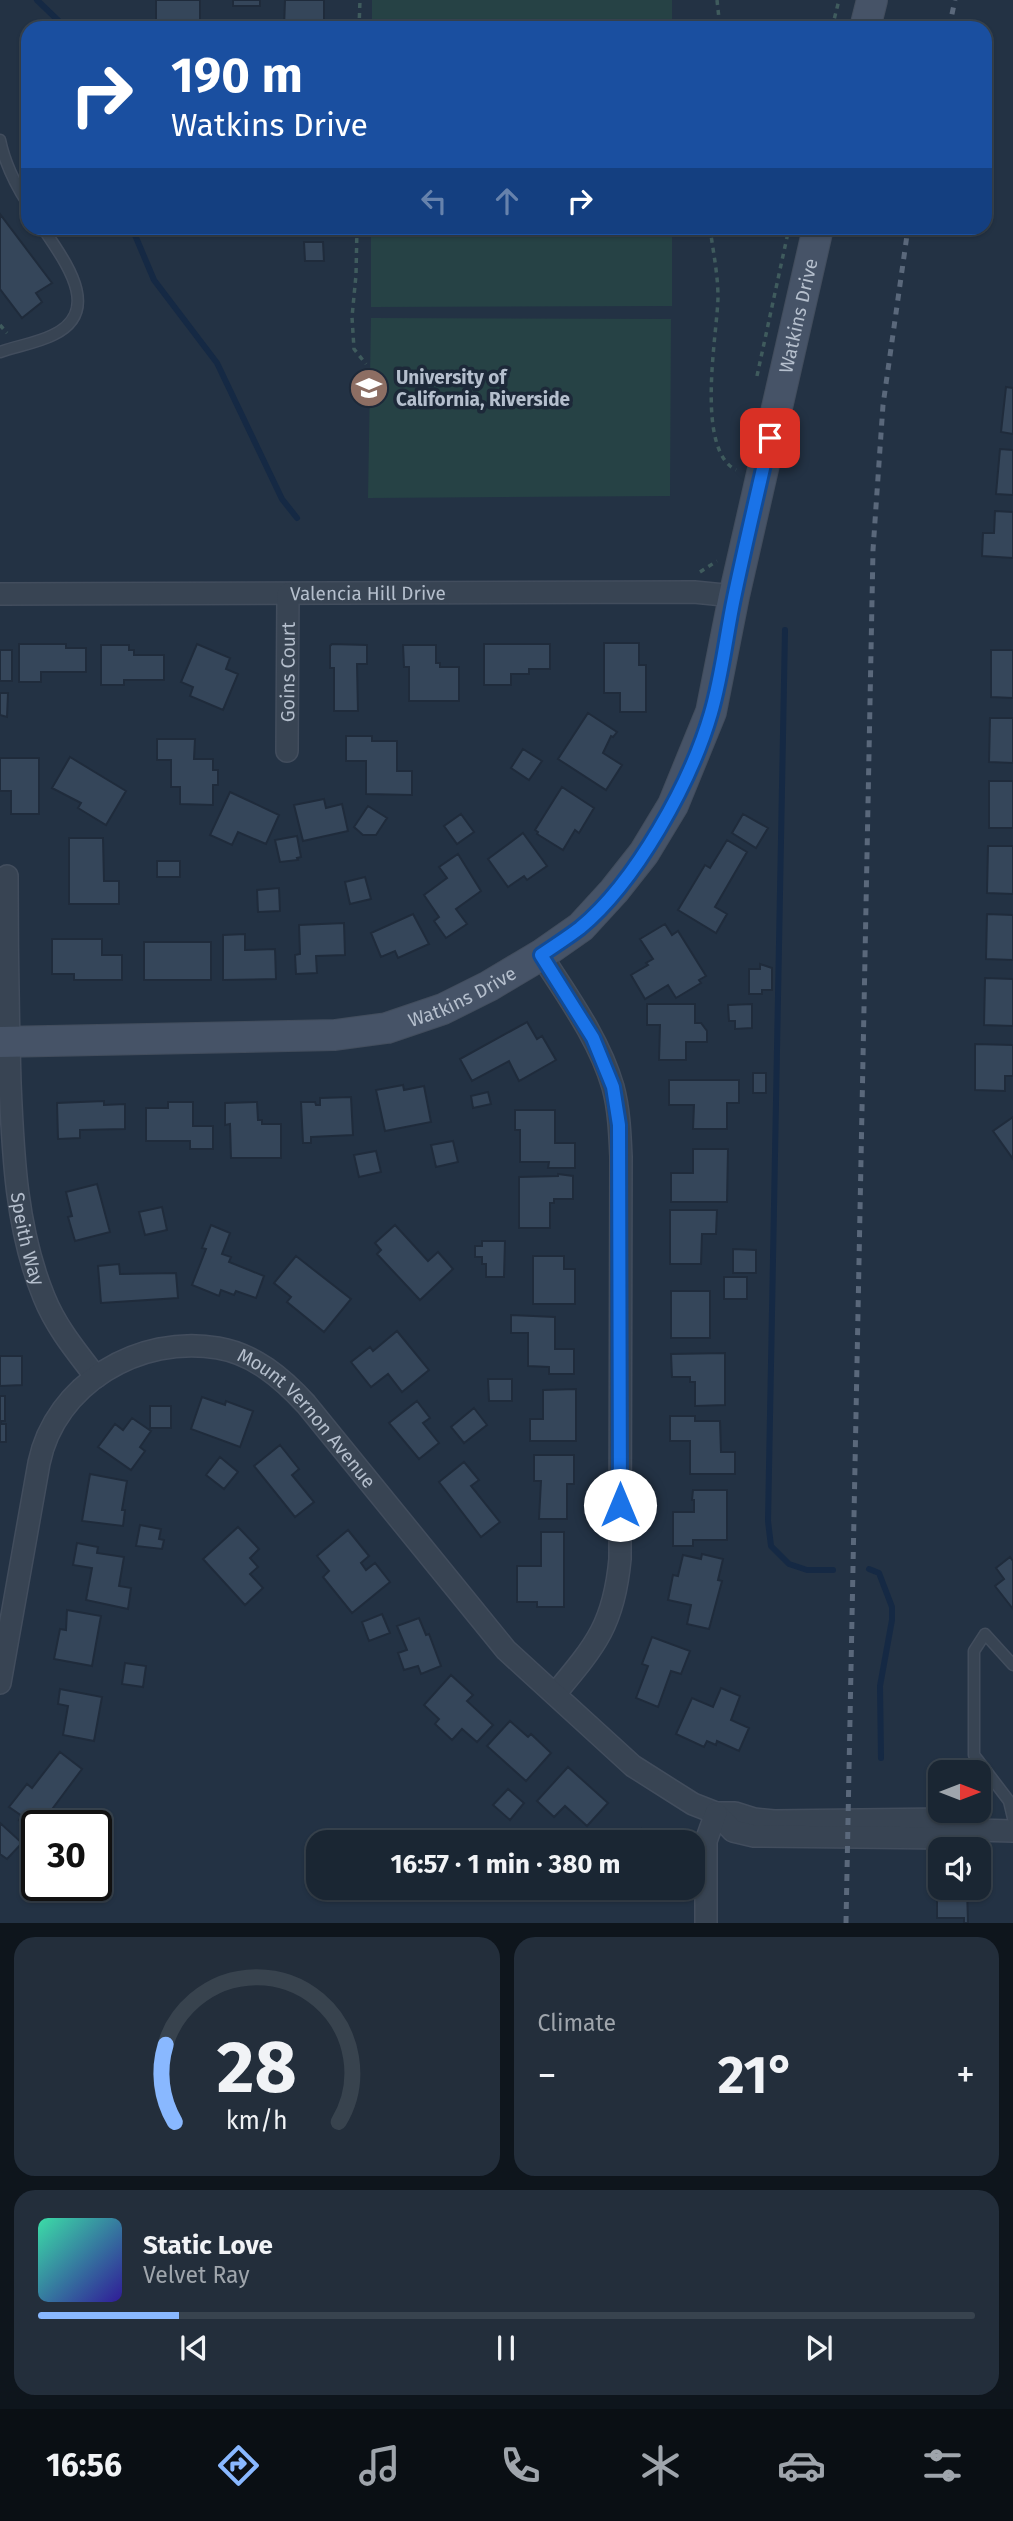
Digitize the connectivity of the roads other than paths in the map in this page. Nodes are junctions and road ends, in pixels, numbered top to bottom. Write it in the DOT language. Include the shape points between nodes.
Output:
graph roads {
  1 [pos="872,0"];
  2 [pos="867,21"];
  3 [pos="0,140"];
  4 [pos="21,193"];
  5 [pos="47,235"];
  6 [pos="816,235"];
  7 [pos="0,352"];
  8 [pos="0,594"];
  9 [pos="288,594"];
  10 [pos="734,596"];
  11 [pos="287,751"];
  12 [pos="7,876"];
  13 [pos="541,955"];
  14 [pos="4,1042"];
  15 [pos="96,1377"];
  16 [pos="1013,1665"];
  17 [pos="0,1683"];
  18 [pos="555,1694"];
  19 [pos="1011,1797"];
  20 [pos="716,1813"];
  21 [pos="1013,1818"];
  22 [pos="1013,1831"];
  23 [pos="706,1923"];
  1 -- 2 [label="main road"];
  3 -- 4 [label="lane" via="3,157"];
  5 -- 7 [label="lane" via="78,287 79,302 72,319 55,335"];
  6 -- 10 [label="main road, Watkins Drive"];
  8 -- 9 [label="street, Valencia Hill Drive"];
  9 -- 10 [label="street, Valencia Hill Drive" via="694,592"];
  9 -- 11 [label="street, Goins Court"];
  10 -- 13 [label="main road, Watkins Drive" via="711,712 673,805 614,891 581,927"];
  12 -- 14 [label="street, Speith Way"];
  13 -- 14 [label="main road, Watkins Drive" via="443,1009 387,1028 335,1035"];
  13 -- 18 [label="street" via="593,1038 613,1087 621,1157 617,1587 599,1638"];
  14 -- 15 [label="street, Speith Way" via="27,1245 44,1299"];
  15 -- 17 [label="street, Mount Vernon Avenue" via="66,1404 42,1447"];
  15 -- 18 [label="street, Mount Vernon Avenue" via="121,1361 176,1346 218,1348 259,1363 285,1381 306,1404 484,1625"];
  16 -- 19 [label="lane" via="985,1634 974,1651 974,1755"];
  18 -- 20 [label="street, Mount Vernon Avenue" via="633,1766 693,1804"];
  19 -- 21 [label="lane"];
  20 -- 22 [label="street, Mount Vernon Avenue" via="733,1831 754,1836 948,1838 975,1830"];
  20 -- 23 [label="street" via="706,1841"];
}
